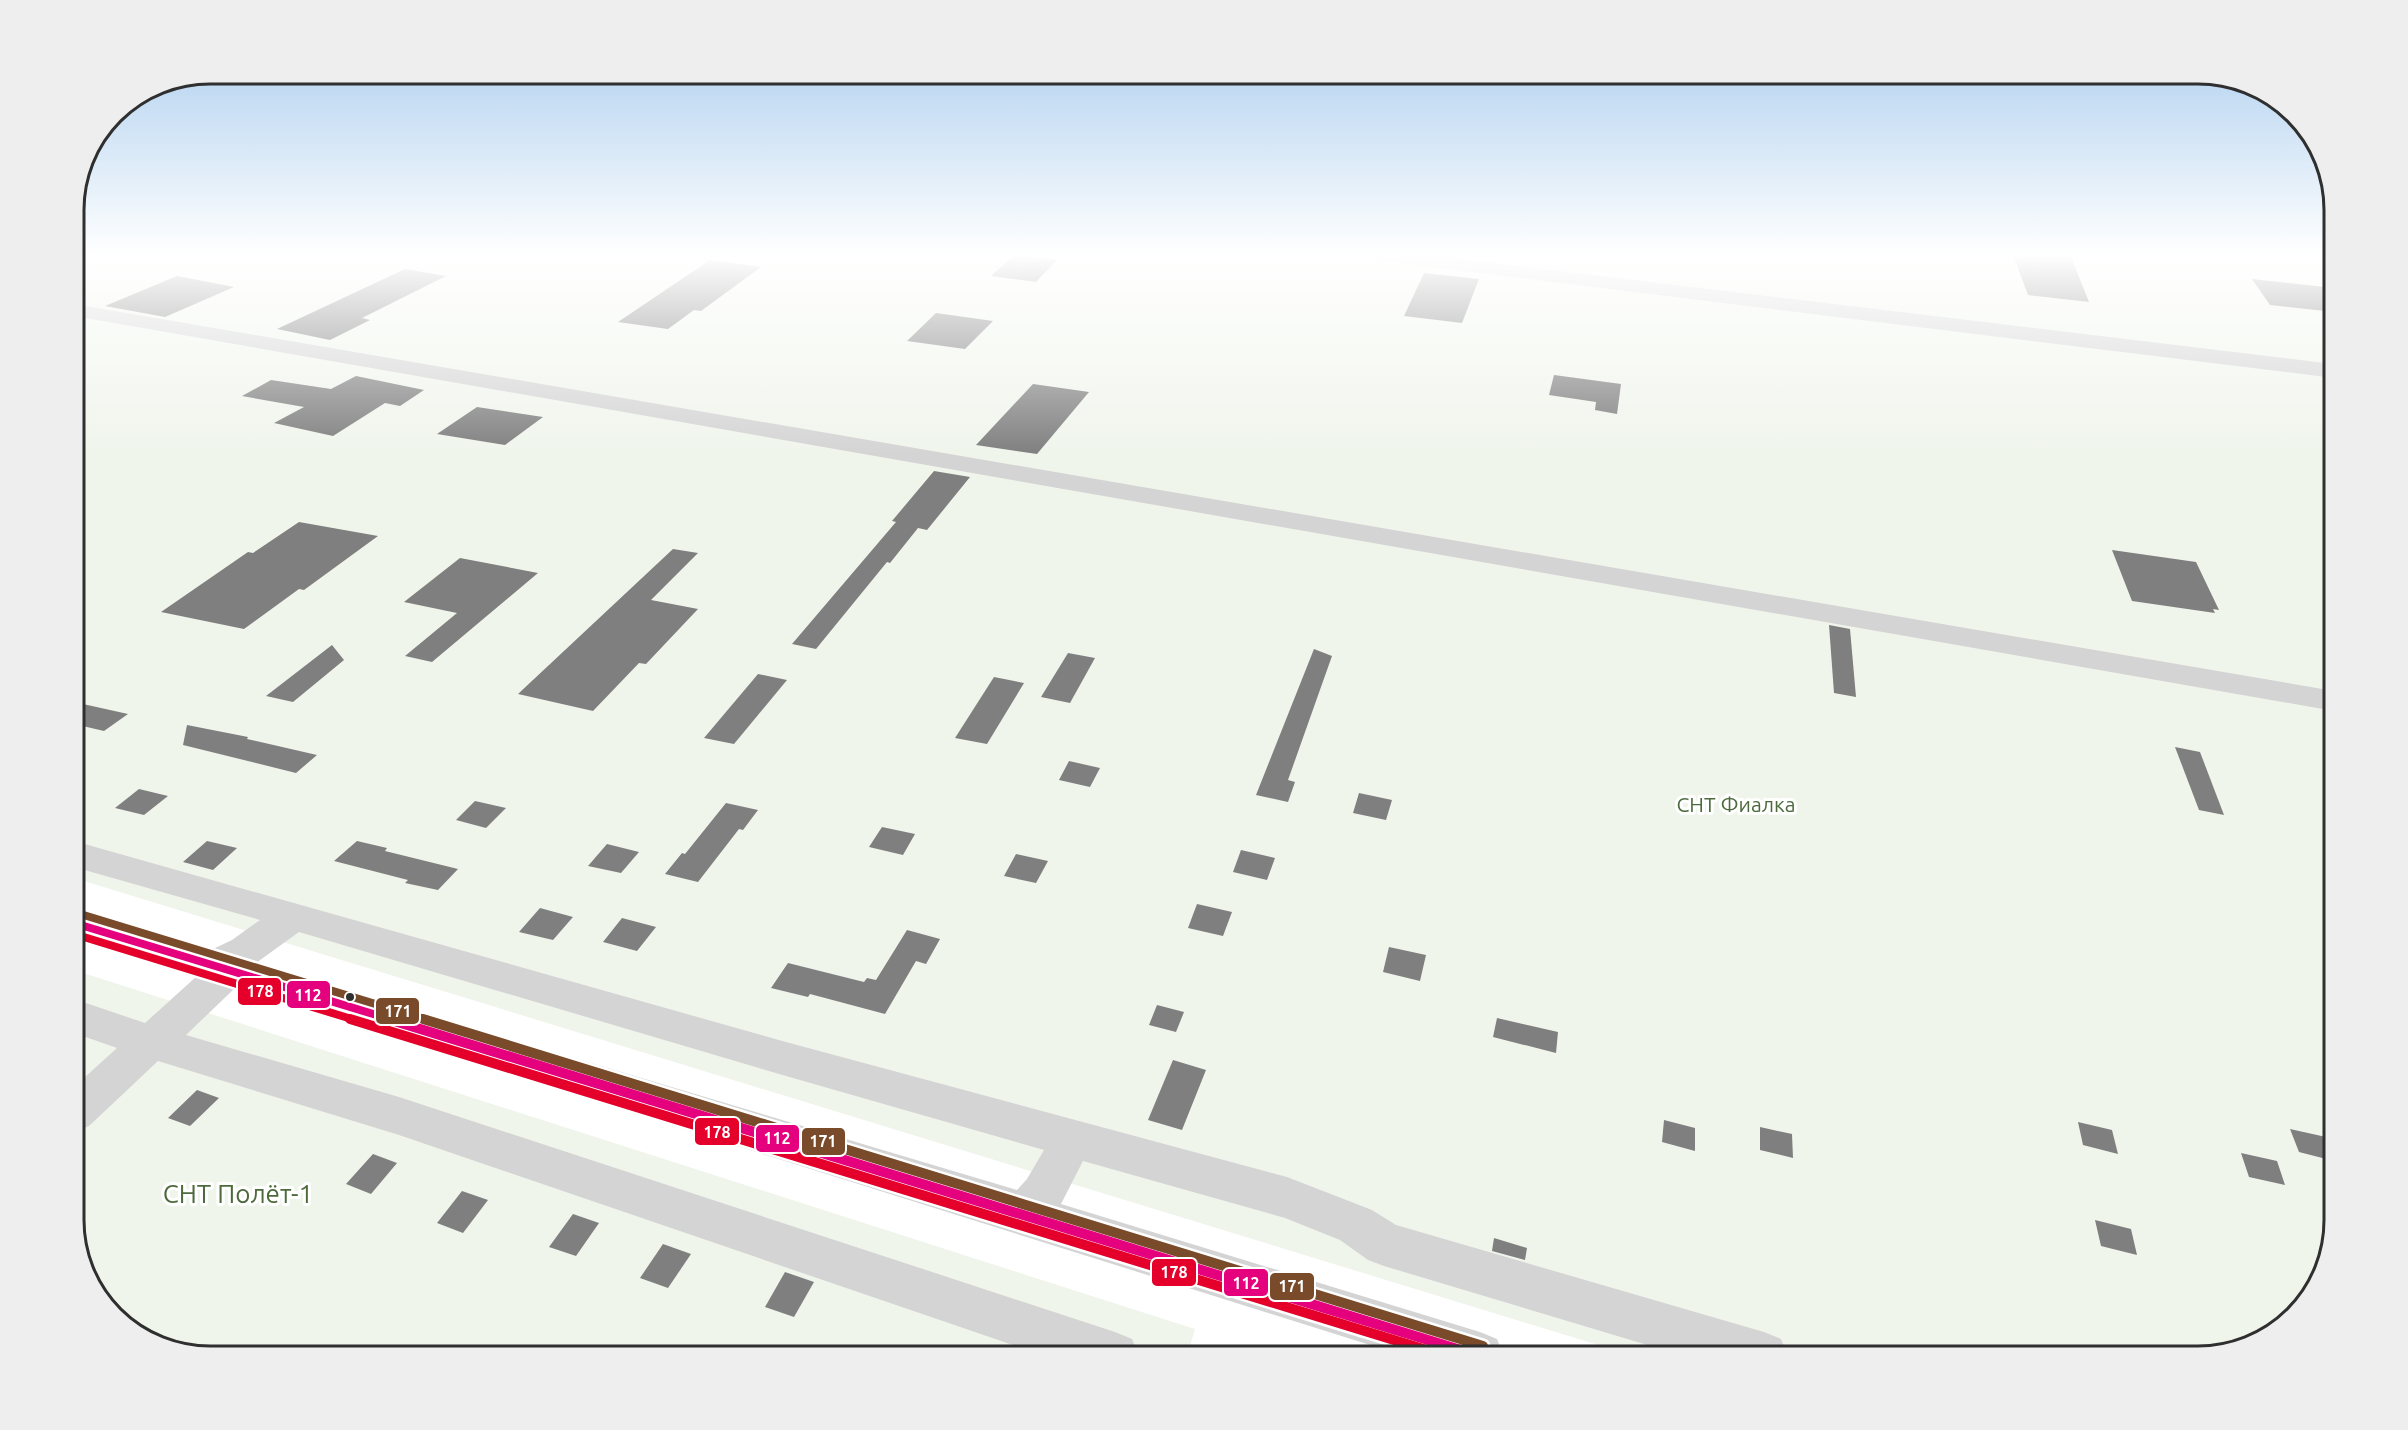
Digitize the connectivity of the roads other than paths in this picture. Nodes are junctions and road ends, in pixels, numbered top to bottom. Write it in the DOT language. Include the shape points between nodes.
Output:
graph roads {
  1 [pos="142,322"];
  2 [pos="1937,322"];
  3 [pos="2324,370"];
  4 [pos="2324,699"];
  5 [pos="84,857"];
  6 [pos="294,916"];
  7 [pos="84,926"];
  8 [pos="222,968"];
  9 [pos="84,1020"];
  10 [pos="153,1042"];
  11 [pos="84,1104"];
  12 [pos="1065,1153"];
  13 [pos="1024,1215"];
  14 [pos="1085,1346"];
  15 [pos="1448,1346"];
  16 [pos="1730,1346"];
  1 -- 4 [label="street"];
  2 -- 3 [label="street"];
  5 -- 6 [label="street"];
  6 -- 8 [label="street"];
  6 -- 16 [label="street" via="786,1059 1287,1198 1356,1225 1384,1244"];
  7 -- 8 [label="street"];
  8 -- 10 [label="street"];
  8 -- 13 [label="street"];
  9 -- 10 [label="street"];
  10 -- 11 [label="street"];
  10 -- 14 [label="street" via="399,1116"];
  12 -- 13 [label="street" via="1043,1194"];
  13 -- 15 [label="street"];
}
